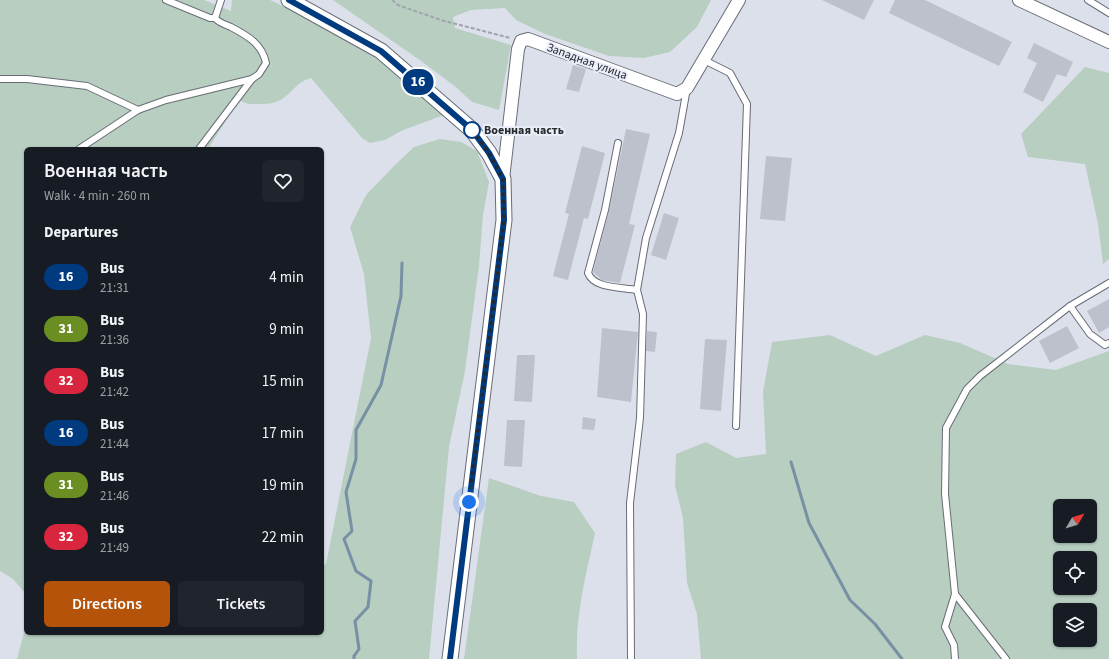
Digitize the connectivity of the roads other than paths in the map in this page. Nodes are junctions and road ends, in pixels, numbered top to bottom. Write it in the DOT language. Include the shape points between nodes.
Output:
graph roads {
  1 [pos="166,0"];
  2 [pos="221,0"];
  3 [pos="289,0"];
  4 [pos="739,0"];
  5 [pos="1019,0"];
  6 [pos="1088,0"];
  7 [pos="1109,13"];
  8 [pos="215,18"];
  9 [pos="1109,42"];
  10 [pos="704,60"];
  11 [pos="0,79"];
  12 [pos="252,79"];
  13 [pos="687,88"];
  14 [pos="138,110"];
  15 [pos="618,143"];
  16 [pos="82,147"];
  17 [pos="201,147"];
  18 [pos="503,179"];
  19 [pos="1109,283"];
  20 [pos="637,290"];
  21 [pos="1070,306"];
  22 [pos="1109,343"];
  23 [pos="736,426"];
  24 [pos="955,594"];
  25 [pos="450,659"];
  26 [pos="631,659"];
  27 [pos="955,659"];
  28 [pos="1006,659"];
  1 -- 8 [label="lane"];
  2 -- 8 [label="lane"];
  3 -- 18 [label="street" via="387,56 472,130 489,153"];
  4 -- 10 [label="street"];
  5 -- 9 [label="street"];
  6 -- 7 [label="lane"];
  8 -- 12 [label="lane" via="256,42 264,52 266,63"];
  10 -- 13 [label="street"];
  10 -- 23 [label="lane" via="730,73 746,104"];
  11 -- 14 [label="lane" via="27,79 87,86"];
  12 -- 14 [label="lane" via="166,100"];
  12 -- 17 [label="lane"];
  13 -- 18 [label="street, Западная улица" via="677,94 528,39 521,41"];
  13 -- 20 [label="lane" via="679,133 646,238"];
  14 -- 16 [label="lane"];
  15 -- 20 [label="lane" via="605,210 588,273 591,280 597,284"];
  18 -- 25 [label="street" via="504,220"];
  19 -- 21 [label="lane"];
  20 -- 26 [label="lane" via="643,321 640,418 630,503"];
  21 -- 22 [label="lane" via="1090,334 1105,344"];
  21 -- 24 [label="lane" via="967,388 946,428 945,494"];
  24 -- 27 [label="lane" via="945,627 954,644"];
  24 -- 28 [label="lane"];
}
